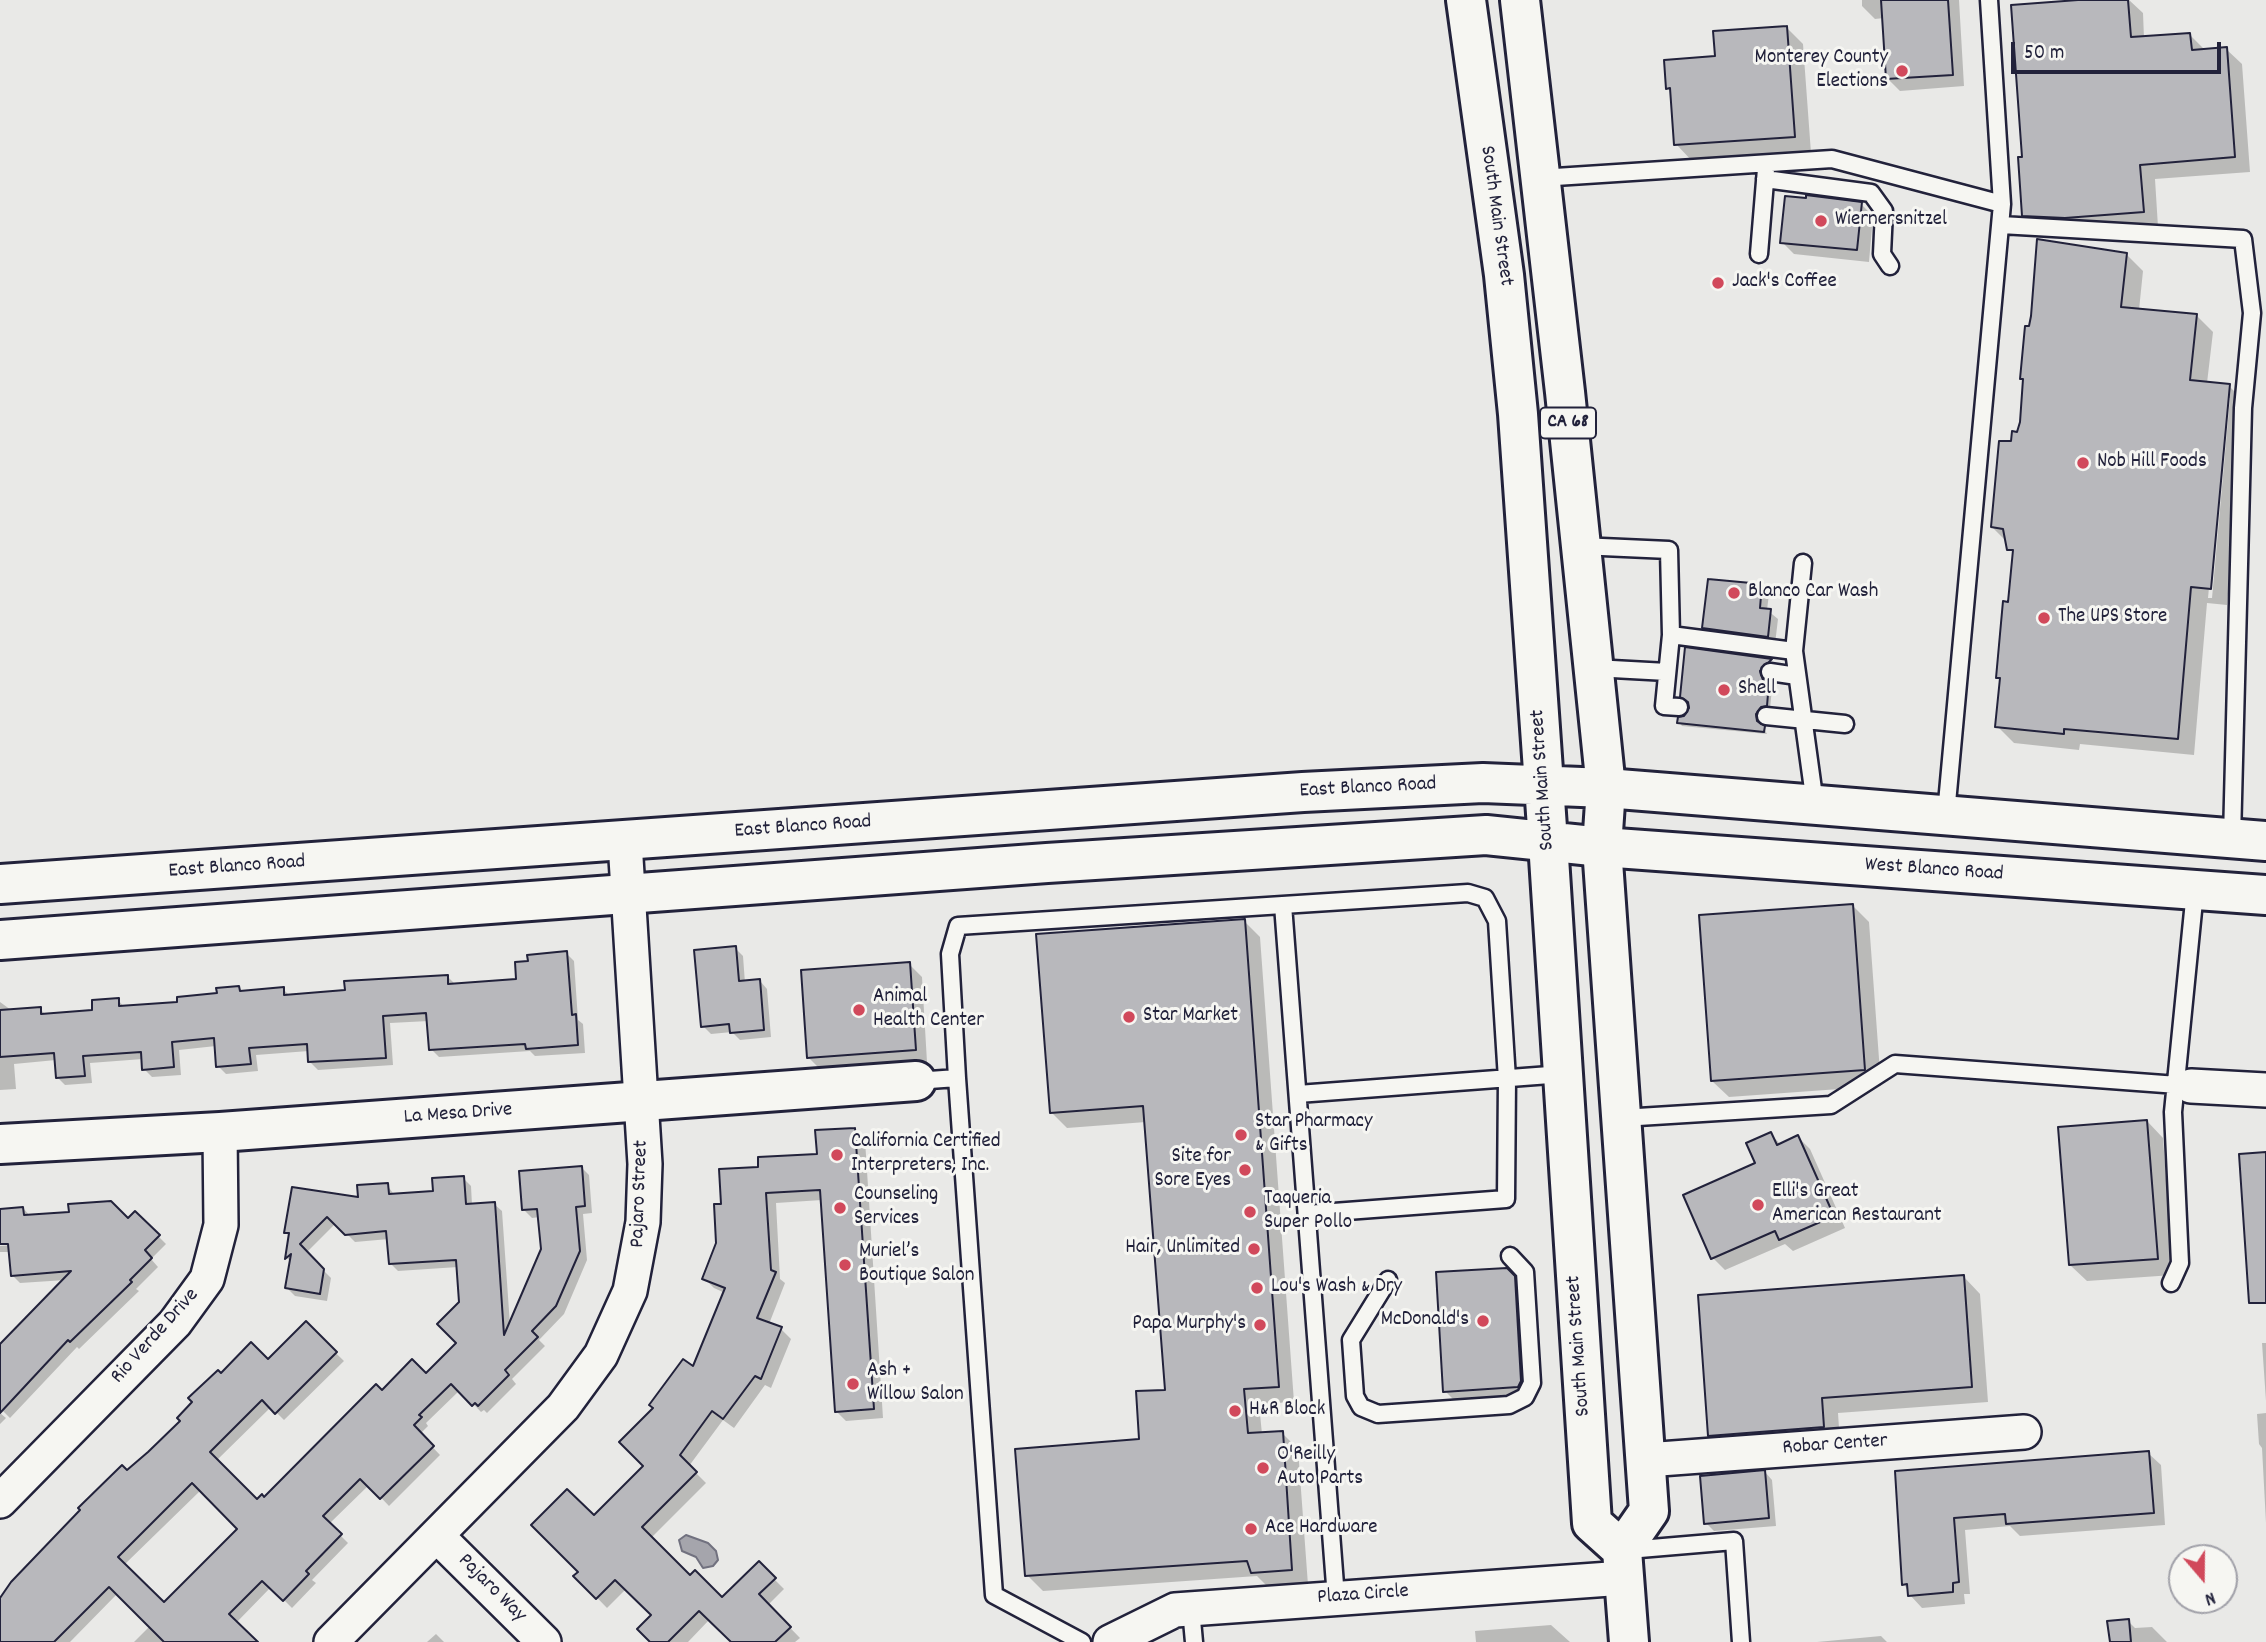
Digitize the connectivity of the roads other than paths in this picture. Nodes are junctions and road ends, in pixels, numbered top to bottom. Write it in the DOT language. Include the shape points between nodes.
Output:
graph roads {
  1 [pos="1466,0"];
  2 [pos="1520,0"];
  3 [pos="1989,0"];
  4 [pos="1767,162"];
  5 [pos="1540,178"];
  6 [pos="1765,179"];
  7 [pos="2003,204"];
  8 [pos="2001,225"];
  9 [pos="1759,254"];
  10 [pos="1890,266"];
  11 [pos="1580,545"];
  12 [pos="1803,563"];
  13 [pos="1671,635"];
  14 [pos="1794,651"];
  15 [pos="1673,665"];
  16 [pos="1594,668"];
  17 [pos="1770,672"];
  18 [pos="1797,676"];
  19 [pos="1679,708"];
  20 [pos="1766,716"];
  21 [pos="1804,720"];
  22 [pos="1845,723"];
  23 [pos="1545,785"];
  24 [pos="1606,788"];
  25 [pos="1815,804"];
  26 [pos="1946,814"];
  27 [pos="2249,839"];
  28 [pos="625,842"];
  29 [pos="1548,842"];
  30 [pos="1602,848"];
  31 [pos="0,884"];
  32 [pos="2195,891"];
  33 [pos="2266,895"];
  34 [pos="628,896"];
  35 [pos="1283,905"];
  36 [pos="0,940"];
  37 [pos="1567,1074"];
  38 [pos="957,1078"];
  39 [pos="1507,1079"];
  40 [pos="916,1082"];
  41 [pos="2183,1085"];
  42 [pos="2266,1090"];
  43 [pos="1298,1094"];
  44 [pos="642,1102"];
  45 [pos="1622,1118"];
  46 [pos="220,1132"];
  47 [pos="0,1144"];
  48 [pos="1307,1214"];
  49 [pos="1510,1256"];
  50 [pos="1388,1280"];
  51 [pos="2171,1283"];
  52 [pos="2024,1432"];
  53 [pos="1646,1460"];
  54 [pos="0,1501"];
  55 [pos="437,1536"];
  56 [pos="1623,1564"];
  57 [pos="1336,1598"];
  58 [pos="1191,1609"];
  59 [pos="331,1642"];
  60 [pos="544,1642"];
  61 [pos="1083,1642"];
  62 [pos="1110,1642"];
  63 [pos="1194,1642"];
  64 [pos="1629,1642"];
  65 [pos="1741,1642"];
  1 -- 23 [label="main road, South Main Street" via="1518,414"];
  2 -- 5 [label="main road, CA 68"];
  3 -- 7 [label="lane"];
  4 -- 5 [label="lane"];
  4 -- 6 [label="lane"];
  4 -- 7 [label="lane" via="1832,159"];
  5 -- 11 [label="main road, CA 68"];
  6 -- 9 [label="lane"];
  6 -- 10 [label="lane" via="1871,192 1884,211 1882,254"];
  7 -- 8 [label="lane"];
  8 -- 26 [label="lane"];
  8 -- 27 [label="lane" via="2243,239 2252,313 2243,408"];
  11 -- 13 [label="lane" via="1669,551"];
  11 -- 16 [label="main road, CA 68"];
  12 -- 14 [label="lane"];
  13 -- 14 [label="lane"];
  13 -- 15 [label="lane"];
  14 -- 18 [label="lane"];
  15 -- 16 [label="lane"];
  15 -- 19 [label="lane" via="1664,706"];
  16 -- 24 [label="main road, CA 68"];
  17 -- 18 [label="lane"];
  18 -- 21 [label="lane"];
  20 -- 21 [label="lane"];
  21 -- 22 [label="lane"];
  21 -- 25 [label="lane"];
  23 -- 24 [label="main road, East Blanco Road"];
  23 -- 28 [label="main road, East Blanco Road" via="1483,783 1303,792"];
  23 -- 29 [label="main road, South Main Street"];
  24 -- 25 [label="main road"];
  24 -- 30 [label="main road, CA 68"];
  25 -- 26 [label="main road"];
  26 -- 27 [label="main road"];
  28 -- 31 [label="main road, East Blanco Road"];
  28 -- 34 [label="street, Pajaro Street"];
  29 -- 30 [label="main road"];
  29 -- 34 [label="main road" via="1486,835"];
  29 -- 37 [label="main road, South Main Street"];
  30 -- 32 [label="main road, West Blanco Road"];
  30 -- 45 [label="main road, CA 68"];
  32 -- 33 [label="main road, West Blanco Road"];
  32 -- 41 [label="lane"];
  34 -- 36 [label="main road"];
  34 -- 44 [label="street, Pajaro Street"];
  35 -- 38 [label="lane" via="958,926 950,954"];
  35 -- 39 [label="lane" via="1468,892 1485,898 1497,921"];
  35 -- 43 [label="lane"];
  37 -- 39 [label="lane"];
  37 -- 56 [label="main road, South Main Street" via="1592,1522"];
  38 -- 40 [label="lane"];
  38 -- 61 [label="lane" via="994,1595"];
  39 -- 43 [label="lane"];
  39 -- 48 [label="lane" via="1506,1199"];
  40 -- 44 [label="main road, La Mesa Drive"];
  41 -- 42 [label="street"];
  41 -- 45 [label="lane" via="1895,1064 1831,1105"];
  41 -- 51 [label="lane" via="2173,1112 2180,1263"];
  43 -- 48 [label="lane"];
  44 -- 46 [label="main road, La Mesa Drive"];
  44 -- 55 [label="street, Pajaro Street" via="643,1222 630,1291 618,1322 601,1355 563,1407"];
  45 -- 53 [label="main road, CA 68"];
  46 -- 47 [label="main road, La Mesa Drive"];
  46 -- 54 [label="street, Rio Verde Drive" via="221,1225 208,1279 175,1323"];
  48 -- 57 [label="lane"];
  49 -- 50 [label="lane" via="1525,1272 1532,1383 1525,1397 1509,1405 1378,1414 1362,1407 1355,1396 1351,1340"];
  52 -- 53 [label="street, Robar Center"];
  53 -- 56 [label="main road, CA 68" via="1648,1511"];
  55 -- 59 [label="street, Pajaro Street"];
  55 -- 60 [label="street, Pajaro Way"];
  56 -- 57 [label="street, Plaza Circle"];
  56 -- 64 [label="main road"];
  56 -- 65 [label="lane" via="1734,1541"];
  57 -- 58 [label="street, Plaza Circle"];
  58 -- 62 [label="street, Plaza Circle" via="1175,1611"];
  58 -- 63 [label="lane"];
}
